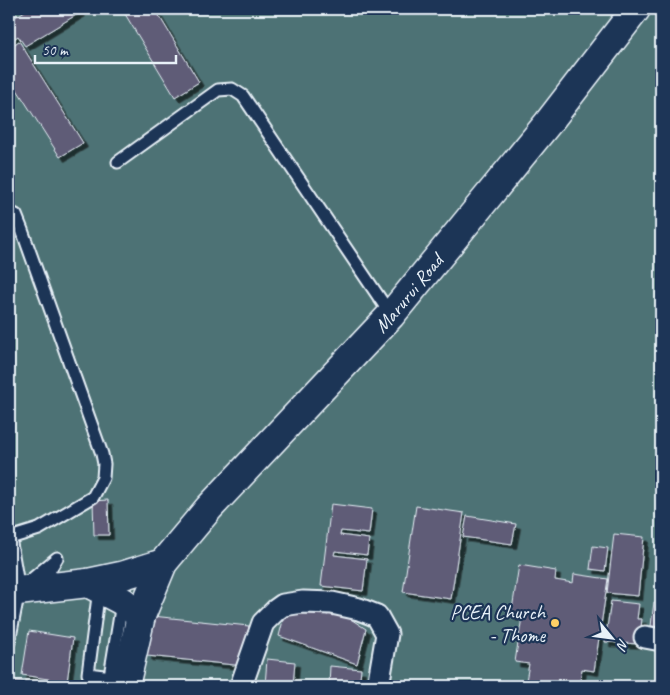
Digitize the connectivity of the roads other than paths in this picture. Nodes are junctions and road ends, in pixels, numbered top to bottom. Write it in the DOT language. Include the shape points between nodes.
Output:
graph roads {
  1 [pos="636,9"];
  2 [pos="118,162"];
  3 [pos="9,212"];
  4 [pos="391,315"];
  5 [pos="9,538"];
  6 [pos="164,563"];
  7 [pos="14,591"];
  8 [pos="110,594"];
  9 [pos="9,642"];
  10 [pos="120,680"];
  11 [pos="241,686"];
  12 [pos="378,686"];
  1 -- 4 [label="street, Marurui Road" via="548,123"];
  2 -- 4 [label="lane" via="218,90 232,89 243,96"];
  3 -- 5 [label="lane" via="16,215 22,230 104,464 103,478 93,498 39,529"];
  4 -- 6 [label="street, Marurui Road" via="209,508"];
  5 -- 7 [label="lane"];
  6 -- 8 [label="street, Marurui Road"];
  6 -- 8 [label="street"];
  7 -- 8 [label="street"];
  7 -- 9 [label="lane"];
  8 -- 10 [label="street, Marurui Road"];
  8 -- 10 [label="lane" via="88,674"];
  11 -- 12 [label="street" via="263,623 283,605 317,602 359,609 377,616 386,634"];
}
